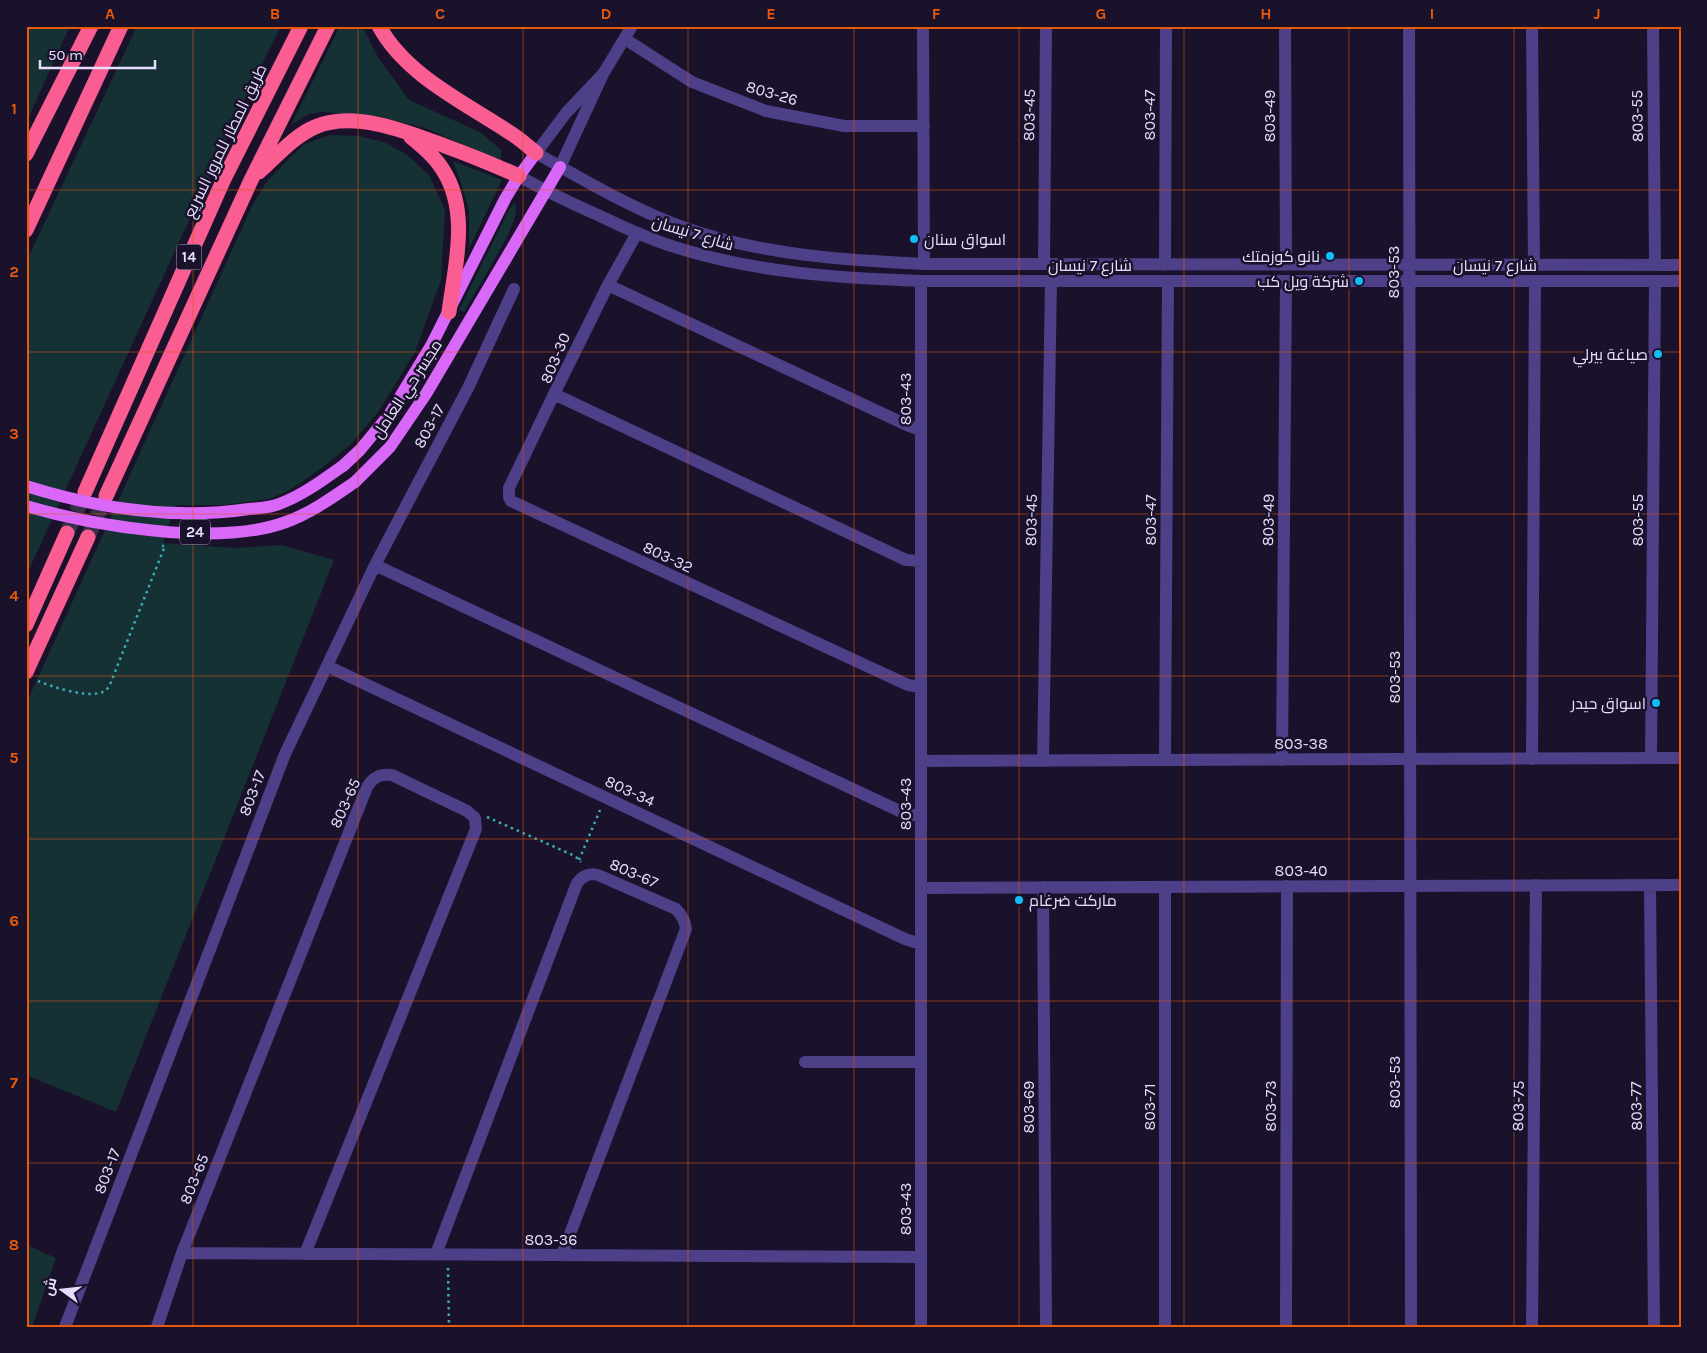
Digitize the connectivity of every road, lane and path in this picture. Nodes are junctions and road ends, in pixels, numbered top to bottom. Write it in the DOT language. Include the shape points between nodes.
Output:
graph roads {
  1 [pos="91,26"];
  2 [pos="121,26"];
  3 [pos="301,26"];
  4 [pos="328,26"];
  5 [pos="379,26"];
  6 [pos="632,26"];
  7 [pos="923,26"];
  8 [pos="1046,26"];
  9 [pos="1166,26"];
  10 [pos="1285,26"];
  11 [pos="1408,26"];
  12 [pos="1532,26"];
  13 [pos="1653,26"];
  14 [pos="625,39"];
  15 [pos="603,74"];
  16 [pos="924,126"];
  17 [pos="405,131"];
  18 [pos="536,153"];
  19 [pos="26,154"];
  20 [pos="560,167"];
  21 [pos="519,176"];
  22 [pos="252,178"];
  23 [pos="546,191"];
  24 [pos="26,230"];
  25 [pos="637,233"];
  26 [pos="924,264"];
  27 [pos="1044,264"];
  28 [pos="1165,265"];
  29 [pos="1286,265"];
  30 [pos="1409,265"];
  31 [pos="1655,265"];
  32 [pos="1681,265"];
  33 [pos="1534,266"];
  34 [pos="921,281"];
  35 [pos="1051,281"];
  36 [pos="1168,281"];
  37 [pos="1286,281"];
  38 [pos="1409,281"];
  39 [pos="1655,281"];
  40 [pos="1681,281"];
  41 [pos="1535,282"];
  42 [pos="608,285"];
  43 [pos="514,289"];
  44 [pos="449,312"];
  45 [pos="554,394"];
  46 [pos="921,430"];
  47 [pos="26,486"];
  48 [pos="85,492"];
  49 [pos="106,496"];
  50 [pos="26,506"];
  51 [pos="66,533"];
  52 [pos="88,537"];
  53 [pos="160,546"];
  54 [pos="921,561"];
  55 [pos="375,565"];
  56 [pos="26,625"];
  57 [pos="327,666"];
  58 [pos="30,676"];
  59 [pos="921,687"];
  60 [pos="1651,758"];
  61 [pos="1681,758"];
  62 [pos="1410,759"];
  63 [pos="1532,759"];
  64 [pos="1165,760"];
  65 [pos="1282,760"];
  66 [pos="921,761"];
  67 [pos="1043,761"];
  68 [pos="606,798"];
  69 [pos="921,816"];
  70 [pos="475,818"];
  71 [pos="579,860"];
  72 [pos="586,875"];
  73 [pos="1536,885"];
  74 [pos="1650,885"];
  75 [pos="1681,885"];
  76 [pos="1287,886"];
  77 [pos="1410,886"];
  78 [pos="1043,887"];
  79 [pos="1165,887"];
  80 [pos="921,888"];
  81 [pos="921,944"];
  82 [pos="805,1062"];
  83 [pos="921,1062"];
  84 [pos="182,1253"];
  85 [pos="306,1254"];
  86 [pos="442,1254"];
  87 [pos="562,1255"];
  88 [pos="921,1257"];
  89 [pos="65,1327"];
  90 [pos="157,1327"];
  91 [pos="449,1327"];
  92 [pos="921,1327"];
  93 [pos="1046,1327"];
  94 [pos="1165,1327"];
  95 [pos="1286,1327"];
  96 [pos="1411,1327"];
  97 [pos="1532,1327"];
  98 [pos="1654,1327"];
  1 -- 19 [label="highway"];
  2 -- 24 [label="highway"];
  3 -- 48 [label="highway, طريق المطار للمرور السريع / 14" via="223,180"];
  4 -- 22 [label="highway"];
  5 -- 18 [label="highway" via="403,59 422,75 513,134"];
  6 -- 14 [label="street"];
  7 -- 16 [label="street"];
  8 -- 27 [label="street, 803-45"];
  9 -- 28 [label="street, 803-47"];
  10 -- 29 [label="street, 803-49"];
  11 -- 30 [label="street, 803-53"];
  12 -- 33 [label="street"];
  13 -- 31 [label="street, 803-55"];
  14 -- 15 [label="street"];
  14 -- 16 [label="street, 803-26" via="692,82 766,111 844,126"];
  15 -- 18 [label="street" via="582,94"];
  15 -- 20 [label="street"];
  16 -- 26 [label="street"];
  17 -- 21 [label="highway"];
  17 -- 22 [label="highway" via="344,120 330,122 300,136"];
  17 -- 44 [label="highway" via="443,170 455,194 459,223"];
  18 -- 20 [label="street, شارع 7 نيسان"];
  18 -- 21 [label="main road, مجسر حي العامل"];
  20 -- 23 [label="main road, مجسر حي العامل"];
  20 -- 26 [label="street, شارع 7 نيسان" via="606,193 684,228 747,246 811,257"];
  21 -- 23 [label="street, شارع 7 نيسان"];
  21 -- 44 [label="main road, مجسر حي العامل"];
  22 -- 49 [label="highway"];
  23 -- 25 [label="street, شارع 7 نيسان"];
  23 -- 50 [label="main road, مجسر حي العامل / 24, bridge" via="426,394 390,447 355,482 321,506 285,522 217,533 112,525"];
  25 -- 34 [label="street, شارع 7 نيسان" via="712,258 776,270 842,278"];
  25 -- 42 [label="street, 803-30"];
  26 -- 27 [label="street, شارع 7 نيسان"];
  27 -- 28 [label="street, شارع 7 نيسان"];
  28 -- 29 [label="street, شارع 7 نيسان"];
  29 -- 30 [label="street, شارع 7 نيسان"];
  30 -- 33 [label="street, شارع 7 نيسان"];
  30 -- 38 [label="street, 803-53"];
  31 -- 32 [label="street, شارع 7 نيسان"];
  31 -- 33 [label="street, شارع 7 نيسان"];
  34 -- 35 [label="street, شارع 7 نيسان"];
  34 -- 46 [label="street, 803-43"];
  35 -- 36 [label="street, شارع 7 نيسان"];
  35 -- 67 [label="street, 803-45"];
  36 -- 37 [label="street, شارع 7 نيسان"];
  36 -- 64 [label="street, 803-47"];
  37 -- 38 [label="street, شارع 7 نيسان"];
  37 -- 65 [label="street, 803-49"];
  38 -- 41 [label="street, شارع 7 نيسان"];
  38 -- 62 [label="street, 803-53"];
  39 -- 40 [label="street, شارع 7 نيسان"];
  39 -- 41 [label="street, شارع 7 نيسان"];
  39 -- 60 [label="street, 803-55"];
  41 -- 63 [label="street"];
  42 -- 45 [label="street, 803-30"];
  42 -- 46 [label="street"];
  43 -- 55 [label="street, 803-17" via="468,388"];
  44 -- 47 [label="main road, مجسر حي العامل / 24, bridge" via="389,415 360,450 312,488 277,505 225,513 169,512 120,507"];
  45 -- 54 [label="street, 803-30" via="906,560"];
  45 -- 59 [label="street, 803-32" via="509,488 511,501 908,685"];
  46 -- 54 [label="street, 803-43"];
  51 -- 56 [label="highway"];
  52 -- 58 [label="highway"];
  53 -- 58 [label="path" via="165,546 109,687 92,694 57,687"];
  54 -- 59 [label="street, 803-43"];
  55 -- 57 [label="street, 803-17"];
  55 -- 69 [label="street" via="906,814"];
  57 -- 68 [label="street, 803-34"];
  57 -- 89 [label="street, 803-17" via="284,754"];
  59 -- 66 [label="street, 803-43"];
  60 -- 61 [label="street, 803-38"];
  60 -- 63 [label="street, 803-38"];
  62 -- 63 [label="street, 803-38"];
  62 -- 65 [label="street, 803-38"];
  62 -- 77 [label="street, 803-53"];
  64 -- 65 [label="street, 803-38"];
  64 -- 67 [label="street, 803-38"];
  66 -- 67 [label="street, 803-38"];
  66 -- 69 [label="street, 803-43"];
  68 -- 71 [label="path"];
  68 -- 81 [label="street, 803-34"];
  69 -- 80 [label="street, 803-43"];
  70 -- 71 [label="path" via="493,818"];
  70 -- 84 [label="street, 803-65" via="467,811 392,775 380,775 370,782"];
  70 -- 85 [label="street" via="476,829"];
  71 -- 72 [label="path"];
  72 -- 86 [label="street, 803-67" via="577,883"];
  72 -- 87 [label="street, 803-67" via="598,875 676,909 682,914 686,929"];
  73 -- 74 [label="street, 803-40"];
  73 -- 77 [label="street, 803-40"];
  73 -- 97 [label="street, 803-75"];
  74 -- 75 [label="street, 803-40"];
  74 -- 98 [label="street, 803-77"];
  76 -- 77 [label="street, 803-40"];
  76 -- 79 [label="street, 803-40"];
  76 -- 95 [label="street, 803-73"];
  77 -- 96 [label="street, 803-53"];
  78 -- 79 [label="street, 803-40"];
  78 -- 80 [label="street, 803-40"];
  78 -- 93 [label="street, 803-69"];
  79 -- 94 [label="street, 803-71"];
  80 -- 81 [label="street, 803-43"];
  81 -- 83 [label="street, 803-43"];
  82 -- 83 [label="street"];
  83 -- 88 [label="street, 803-43"];
  84 -- 85 [label="street, 803-36"];
  84 -- 90 [label="street, 803-65"];
  85 -- 86 [label="street, 803-36"];
  86 -- 87 [label="street, 803-36"];
  86 -- 91 [label="path"];
  87 -- 88 [label="street, 803-36"];
  88 -- 92 [label="street, 803-43"];
}
